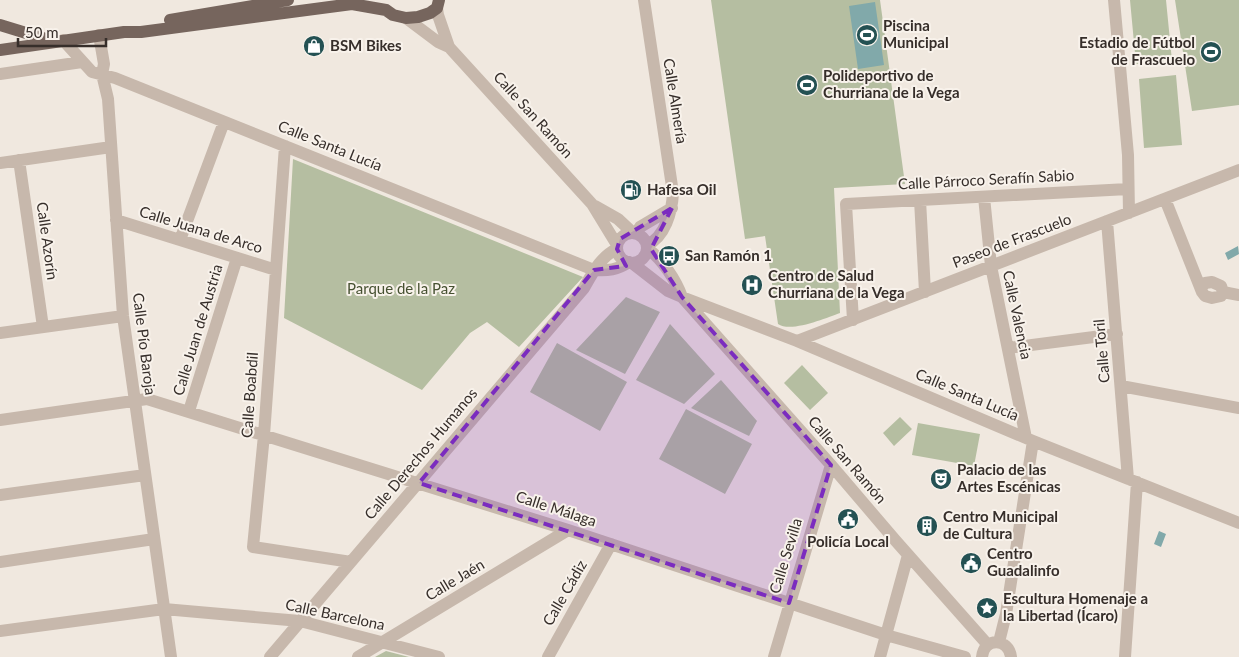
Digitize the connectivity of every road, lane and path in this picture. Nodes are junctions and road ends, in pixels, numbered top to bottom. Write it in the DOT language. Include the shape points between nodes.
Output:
graph roads {
  1 [pos="288,0"];
  2 [pos="644,0"];
  3 [pos="1114,0"];
  4 [pos="438,4"];
  5 [pos="386,5"];
  6 [pos="406,18"];
  7 [pos="0,25"];
  8 [pos="124,32"];
  9 [pos="99,36"];
  10 [pos="58,41"];
  11 [pos="449,48"];
  12 [pos="1,49"];
  13 [pos="82,62"];
  14 [pos="0,74"];
  15 [pos="102,74"];
  16 [pos="224,122"];
  17 [pos="285,146"];
  18 [pos="111,148"];
  19 [pos="19,160"];
  20 [pos="0,163"];
  21 [pos="1239,170"];
  22 [pos="1128,188"];
  23 [pos="984,197"];
  24 [pos="1165,199"];
  25 [pos="920,200"];
  26 [pos="592,204"];
  27 [pos="672,208"];
  28 [pos="1129,213"];
  29 [pos="116,220"];
  30 [pos="1108,221"];
  31 [pos="635,233"];
  32 [pos="180,240"];
  33 [pos="647,246"];
  34 [pos="617,247"];
  35 [pos="237,258"];
  36 [pos="631,263"];
  37 [pos="990,266"];
  38 [pos="276,270"];
  39 [pos="594,270"];
  40 [pos="925,292"];
  41 [pos="1239,295"];
  42 [pos="682,297"];
  43 [pos="123,316"];
  44 [pos="853,320"];
  45 [pos="43,327"];
  46 [pos="0,333"];
  47 [pos="1117,334"];
  48 [pos="797,341"];
  49 [pos="1008,348"];
  50 [pos="1122,386"];
  51 [pos="135,400"];
  52 [pos="1239,408"];
  53 [pos="189,411"];
  54 [pos="0,420"];
  55 [pos="264,435"];
  56 [pos="1029,439"];
  57 [pos="831,465"];
  58 [pos="145,475"];
  59 [pos="1132,481"];
  60 [pos="419,483"];
  61 [pos="0,494"];
  62 [pos="1239,523"];
  63 [pos="568,530"];
  64 [pos="154,539"];
  65 [pos="611,544"];
  66 [pos="908,555"];
  67 [pos="0,562"];
  68 [pos="351,562"];
  69 [pos="789,603"];
  70 [pos="164,608"];
  71 [pos="300,621"];
  72 [pos="0,630"];
  73 [pos="886,635"];
  74 [pos="384,642"];
  75 [pos="994,643"];
  76 [pos="422,655"];
  77 [pos="171,657"];
  78 [pos="270,657"];
  79 [pos="358,657"];
  80 [pos="439,657"];
  81 [pos="548,657"];
  82 [pos="774,657"];
  83 [pos="880,657"];
  84 [pos="965,657"];
  85 [pos="982,657"];
  86 [pos="1011,657"];
  87 [pos="1125,657"];
  1 -- 8 [label="main road" via="216,11"];
  2 -- 27 [label="street, Calle Almería" via="672,186"];
  3 -- 22 [label="street"];
  4 -- 6 [label="main road" via="424,15"];
  4 -- 11 [label="street, Calle San Ramón" via="438,16"];
  5 -- 6 [label="main road" via="393,15"];
  5 -- 8 [label="main road" via="352,4"];
  6 -- 11 [label="street, Calle San Ramón"];
  7 -- 10 [label="main road" via="22,34"];
  8 -- 9 [label="main road"];
  9 -- 10 [label="main road"];
  9 -- 15 [label="street, Calle Pío Baroja" via="104,64"];
  10 -- 12 [label="main road"];
  10 -- 13 [label="street, Calle Santa Lucía"];
  11 -- 26 [label="street, Calle San Ramón"];
  13 -- 14 [label="street"];
  13 -- 15 [label="street, Calle Santa Lucía" via="92,72"];
  15 -- 16 [label="street, Calle Santa Lucía"];
  15 -- 18 [label="street, Calle Pío Baroja" via="108,100"];
  16 -- 17 [label="street, Calle Santa Lucía"];
  16 -- 32 [label="street"];
  17 -- 38 [label="street, Calle Boabdil"];
  17 -- 39 [label="street, Calle Santa Lucía"];
  18 -- 19 [label="street"];
  18 -- 29 [label="street, Calle Pío Baroja"];
  19 -- 20 [label="street"];
  19 -- 45 [label="street, Calle Azorín"];
  21 -- 24 [label="street, Paseo de Frascuelo"];
  22 -- 23 [label="street, Calle Párroco Serafín Sabio"];
  22 -- 28 [label="street"];
  23 -- 25 [label="street, Calle Párroco Serafín Sabio"];
  23 -- 37 [label="street, Calle Valencia"];
  24 -- 28 [label="street, Paseo de Frascuelo"];
  24 -- 41 [label="street" via="1205,296 1212,298 1221,296 1223,292"];
  25 -- 40 [label="street"];
  25 -- 44 [label="street, Calle Párroco Serafín Sabio" via="846,204"];
  26 -- 31 [label="street, Calle San Ramón"];
  26 -- 34 [label="street, Calle San Ramón"];
  27 -- 31 [label="street"];
  27 -- 33 [label="street, Calle Almería" via="656,241"];
  28 -- 30 [label="street, Paseo de Frascuelo"];
  29 -- 32 [label="street, Calle Juana de Arco"];
  29 -- 43 [label="street, Calle Pío Baroja"];
  30 -- 37 [label="street, Paseo de Frascuelo"];
  30 -- 47 [label="street, Calle Toril"];
  31 -- 33 [label="street"];
  31 -- 34 [label="street" via="626,234"];
  32 -- 35 [label="street, Calle Juana de Arco"];
  33 -- 36 [label="street" via="643,258"];
  33 -- 42 [label="street, Calle San Ramón" via="655,253"];
  34 -- 36 [label="street" via="621,258"];
  34 -- 39 [label="street, Calle Derechos Humanos"];
  35 -- 38 [label="street, Calle Juana de Arco"];
  35 -- 53 [label="street, Calle Juan de Austria"];
  36 -- 39 [label="street" via="607,271"];
  36 -- 42 [label="street, Calle San Ramón" via="668,291"];
  37 -- 40 [label="street, Paseo de Frascuelo"];
  37 -- 49 [label="street, Calle Valencia"];
  38 -- 55 [label="street, Calle Boabdil"];
  39 -- 60 [label="street, Calle Derechos Humanos" via="584,288"];
  40 -- 44 [label="street, Paseo de Frascuelo"];
  42 -- 48 [label="street, Calle Santa Lucía"];
  42 -- 57 [label="street, Calle San Ramón"];
  43 -- 45 [label="street"];
  43 -- 51 [label="street, Calle Pío Baroja"];
  44 -- 48 [label="street, Paseo de Frascuelo"];
  45 -- 46 [label="street"];
  47 -- 49 [label="street"];
  47 -- 50 [label="street, Calle Toril"];
  48 -- 56 [label="street, Calle Santa Lucía"];
  49 -- 56 [label="street, Calle Valencia"];
  50 -- 52 [label="street"];
  50 -- 59 [label="street, Calle Toril"];
  51 -- 53 [label="street, Calle Málaga" via="146,398"];
  51 -- 54 [label="street, Calle Málaga"];
  51 -- 58 [label="street, Calle Pío Baroja"];
  53 -- 55 [label="street, Calle Málaga"];
  55 -- 60 [label="street, Calle Málaga"];
  55 -- 68 [label="street, Calle Boabdil" via="253,547"];
  56 -- 59 [label="street, Calle Santa Lucía"];
  56 -- 75 [label="street, Calle Valencia" via="1006,614"];
  57 -- 66 [label="street, Calle San Ramón"];
  57 -- 69 [label="street, Calle Sevilla"];
  58 -- 61 [label="street"];
  58 -- 64 [label="street, Calle Pío Baroja"];
  59 -- 62 [label="street, Calle Santa Lucía"];
  59 -- 87 [label="street, Calle Toril"];
  60 -- 63 [label="street, Calle Málaga"];
  60 -- 68 [label="street, Calle Derechos Humanos"];
  63 -- 65 [label="street, Calle Málaga"];
  63 -- 74 [label="street, Calle Jaén"];
  64 -- 67 [label="street"];
  64 -- 70 [label="street, Calle Pío Baroja"];
  65 -- 69 [label="street, Calle Málaga"];
  65 -- 81 [label="street, Calle Cádiz"];
  66 -- 73 [label="street"];
  66 -- 75 [label="street, Calle San Ramón"];
  68 -- 71 [label="street, Calle Derechos Humanos"];
  69 -- 73 [label="street, Calle Málaga"];
  69 -- 82 [label="street, Calle Sevilla"];
  70 -- 71 [label="street, Calle Barcelona"];
  70 -- 72 [label="street, Calle Barcelona"];
  70 -- 77 [label="street, Calle Pío Baroja"];
  71 -- 74 [label="street, Calle Barcelona"];
  71 -- 78 [label="street, Calle Derechos Humanos"];
  73 -- 83 [label="street"];
  73 -- 84 [label="street, Calle Málaga"];
  74 -- 76 [label="street, Calle Barcelona"];
  74 -- 79 [label="street, Calle Jaén"];
  75 -- 85 [label="street, Calle Valencia" via="982,652"];
  75 -- 86 [label="street, Calle San Ramón" via="1007,647"];
  76 -- 80 [label="street, Calle Barcelona"];
}
